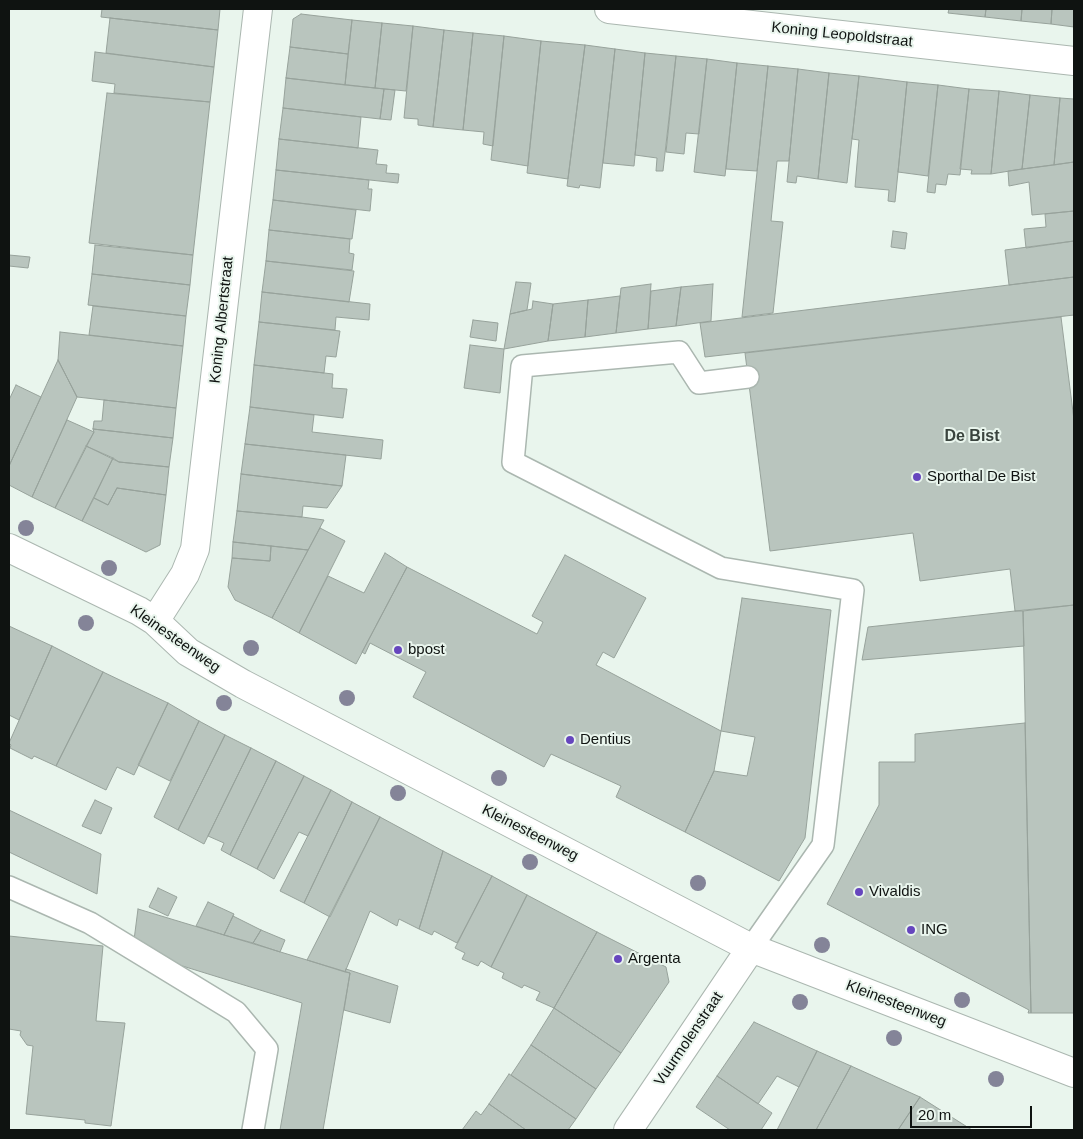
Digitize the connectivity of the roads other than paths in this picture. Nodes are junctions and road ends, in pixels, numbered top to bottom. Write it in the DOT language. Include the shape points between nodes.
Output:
graph roads {
  1 [pos="258,9"];
  2 [pos="609,9"];
  3 [pos="1074,61"];
  4 [pos="748,377"];
  5 [pos="9,548"];
  6 [pos="155,621"];
  7 [pos="9,887"];
  8 [pos="751,948"];
  9 [pos="1074,1073"];
  10 [pos="253,1130"];
  11 [pos="628,1130"];
  1 -- 6 [label="street, Koning Albertstraat" via="195,549 185,574"];
  2 -- 3 [label="street, Koning Leopoldstraat"];
  4 -- 8 [label="lane" via="699,383 679,352 522,366 513,462 721,568 853,590 823,845"];
  5 -- 6 [label="street, Kleinesteenweg" via="119,600"];
  6 -- 8 [label="street, Kleinesteenweg" via="188,652 212,667"];
  7 -- 10 [label="lane" via="90,924 236,1012 267,1049"];
  8 -- 9 [label="street, Kleinesteenweg"];
  8 -- 11 [label="street, Vuurmolenstraat"];
}
